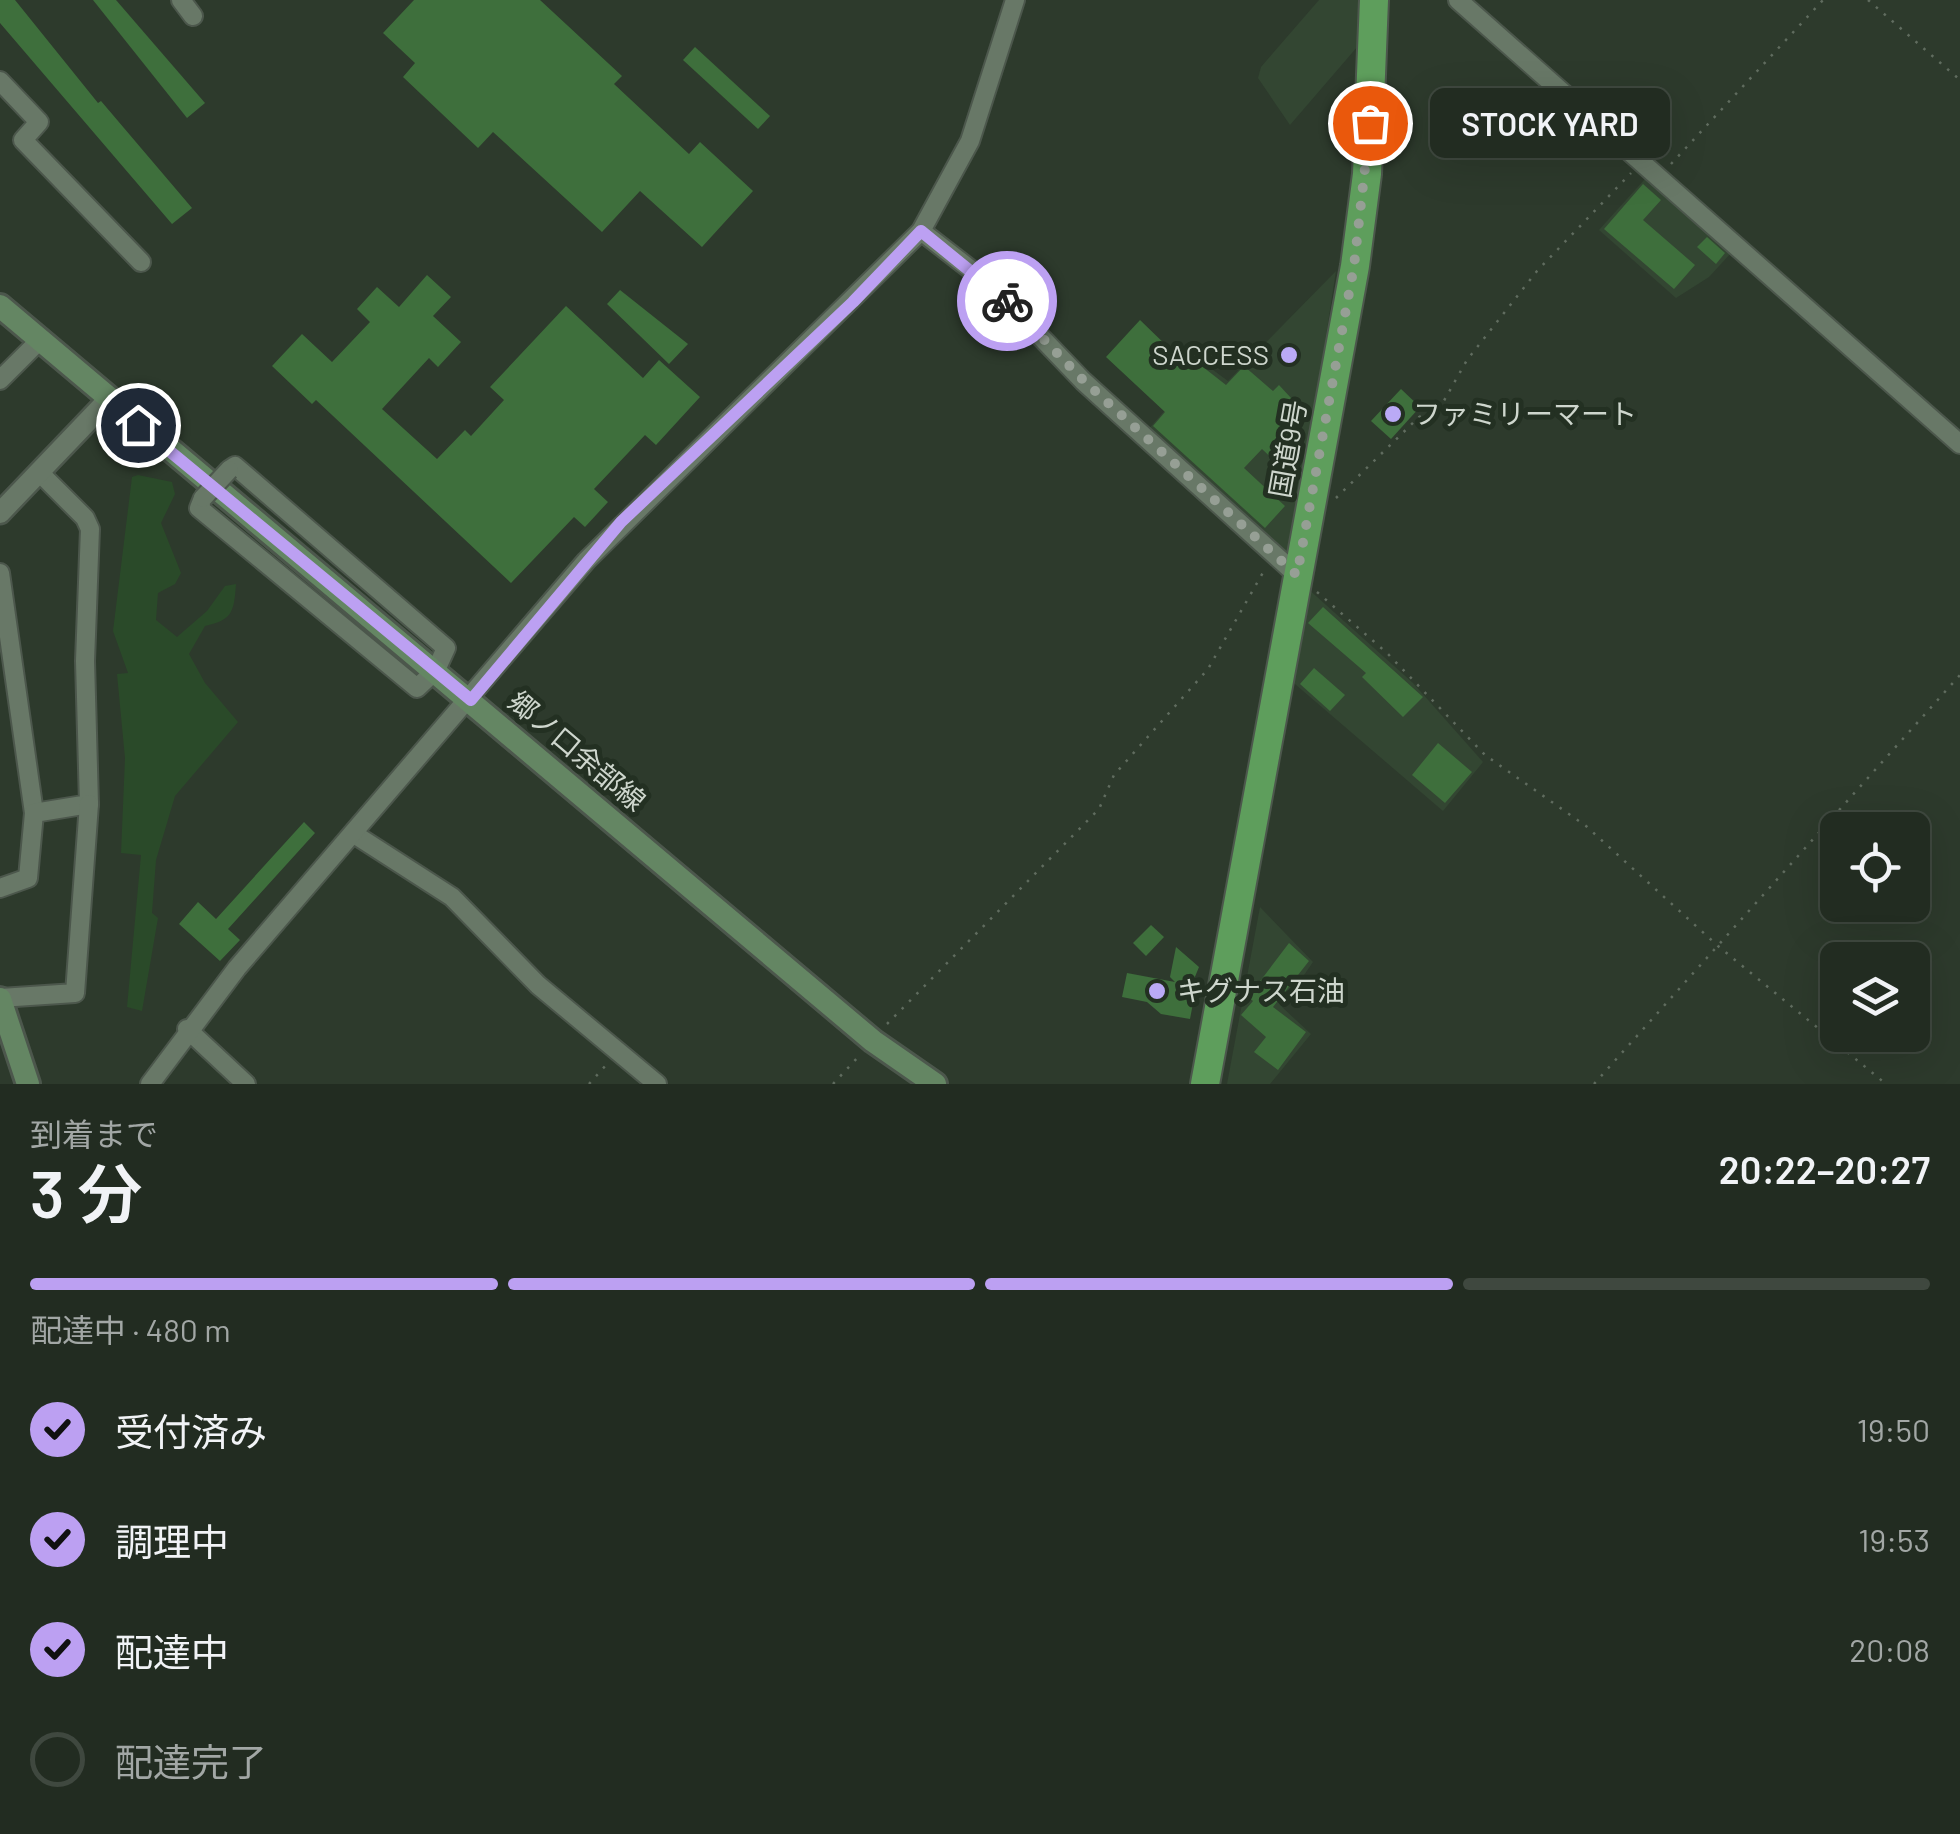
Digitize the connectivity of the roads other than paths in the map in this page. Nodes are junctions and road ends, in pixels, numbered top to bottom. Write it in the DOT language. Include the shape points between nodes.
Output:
graph roads {
  1 [pos="181,0"];
  2 [pos="1016,0"];
  3 [pos="1374,0"];
  4 [pos="1458,0"];
  5 [pos="194,16"];
  6 [pos="0,82"];
  7 [pos="921,231"];
  8 [pos="141,262"];
  9 [pos="0,306"];
  10 [pos="0,316"];
  11 [pos="34,335"];
  12 [pos="0,380"];
  13 [pos="108,400"];
  14 [pos="1960,444"];
  15 [pos="41,474"];
  16 [pos="0,513"];
  17 [pos="0,574"];
  18 [pos="1297,575"];
  19 [pos="436,670"];
  20 [pos="471,700"];
  21 [pos="89,804"];
  22 [pos="34,813"];
  23 [pos="354,834"];
  24 [pos="0,888"];
  25 [pos="0,999"];
  26 [pos="187,1029"];
  27 [pos="28,1084"];
  28 [pos="150,1084"];
  29 [pos="246,1084"];
  30 [pos="657,1084"];
  31 [pos="935,1084"];
  32 [pos="1205,1084"];
  1 -- 5 [label="street"];
  2 -- 7 [label="street" via="970,142"];
  3 -- 18 [label="highway, 国道9号" via="1367,174"];
  4 -- 14 [label="street"];
  6 -- 8 [label="street" via="39,122 23,140"];
  7 -- 18 [label="street" via="992,286 1083,380"];
  7 -- 20 [label="street" via="621,522"];
  9 -- 11 [label="main road, 郷ノ口余部線"];
  10 -- 11 [label="main road"];
  11 -- 12 [label="street"];
  11 -- 13 [label="main road, 郷ノ口余部線"];
  13 -- 15 [label="street"];
  13 -- 19 [label="main road, 郷ノ口余部線"];
  15 -- 16 [label="street"];
  15 -- 21 [label="street" via="90,530"];
  17 -- 22 [label="street"];
  18 -- 32 [label="highway, 国道9号"];
  19 -- 19 [label="street, bridge" via="446,648 235,466 203,498 199,508 417,688"];
  19 -- 20 [label="main road, 郷ノ口余部線"];
  20 -- 23 [label="street"];
  20 -- 31 [label="main road, 郷ノ口余部線" via="873,1041"];
  21 -- 22 [label="street"];
  21 -- 25 [label="street" via="75,993"];
  22 -- 24 [label="street" via="28,878"];
  23 -- 26 [label="street"];
  23 -- 30 [label="street" via="452,896 538,985"];
  25 -- 27 [label="main road"];
  26 -- 28 [label="street"];
  26 -- 29 [label="street"];
}
